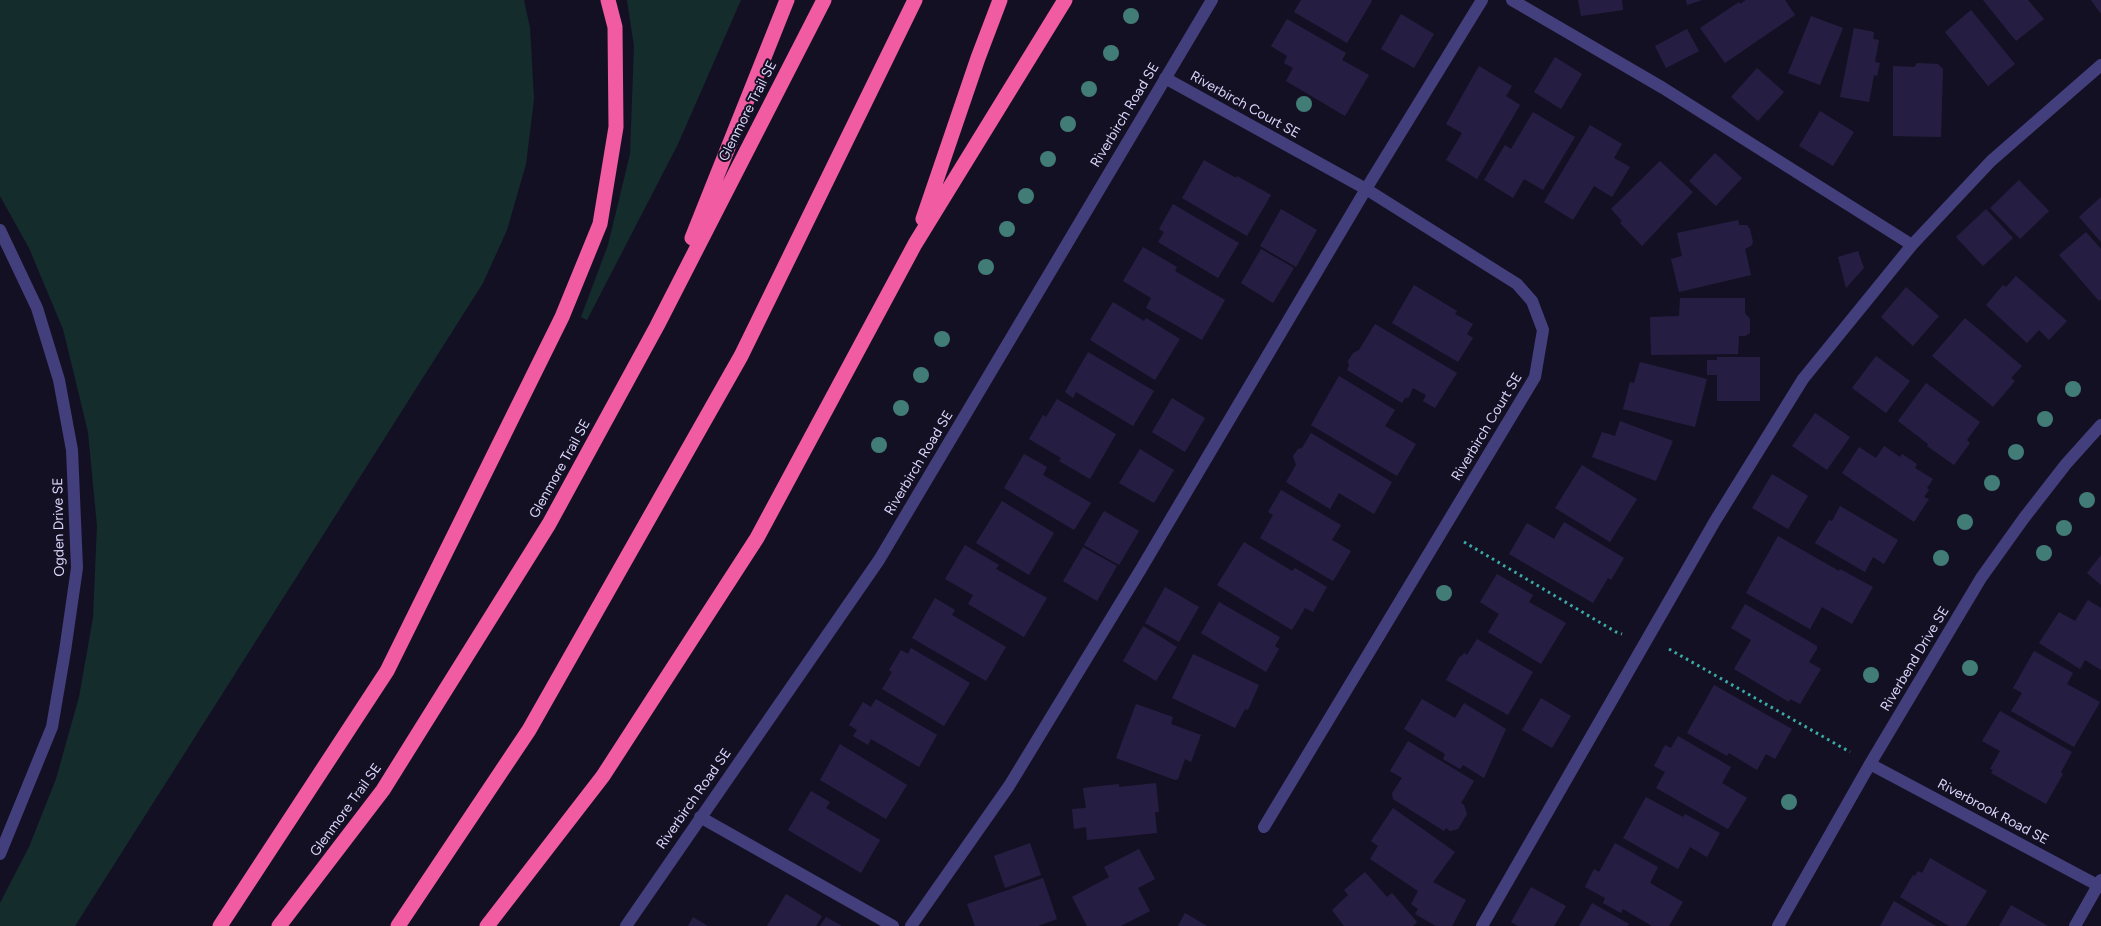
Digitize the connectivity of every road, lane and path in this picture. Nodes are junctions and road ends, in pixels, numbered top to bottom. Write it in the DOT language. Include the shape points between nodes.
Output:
graph roads {
  1 [pos="608,0"];
  2 [pos="787,0"];
  3 [pos="824,0"];
  4 [pos="915,0"];
  5 [pos="1000,0"];
  6 [pos="1065,0"];
  7 [pos="1212,0"];
  8 [pos="1482,0"];
  9 [pos="1512,0"];
  10 [pos="2101,65"];
  11 [pos="1165,78"];
  12 [pos="1366,189"];
  13 [pos="0,230"];
  14 [pos="915,244"];
  15 [pos="1912,245"];
  16 [pos="657,326"];
  17 [pos="2101,425"];
  18 [pos="1870,764"];
  19 [pos="700,817"];
  20 [pos="1264,827"];
  21 [pos="0,854"];
  22 [pos="2100,884"];
  23 [pos="220,926"];
  24 [pos="279,926"];
  25 [pos="398,926"];
  26 [pos="487,926"];
  27 [pos="626,926"];
  28 [pos="893,926"];
  29 [pos="911,926"];
  30 [pos="1482,926"];
  31 [pos="1778,926"];
  32 [pos="2075,926"];
  1 -- 23 [label="highway" via="615,27 616,127 600,224 562,317 386,671"];
  2 -- 16 [label="highway"];
  3 -- 16 [label="highway, Glenmore Trail SE"];
  4 -- 25 [label="highway" via="741,356 528,730"];
  5 -- 14 [label="highway"];
  6 -- 14 [label="highway"];
  7 -- 11 [label="street, Riverbirch Road SE"];
  8 -- 12 [label="street"];
  9 -- 15 [label="street" via="1663,88"];
  10 -- 15 [label="street" via="1991,161"];
  11 -- 12 [label="street, Riverbirch Court SE"];
  11 -- 19 [label="street, Riverbirch Road SE" via="879,560"];
  12 -- 20 [label="street, Riverbirch Court SE" via="1517,284 1532,300 1543,330 1540,355 1536,377"];
  12 -- 29 [label="street" via="1009,786"];
  13 -- 21 [label="street, Ogden Drive SE" via="37,308 59,380 72,450 77,568 52,727"];
  14 -- 26 [label="highway" via="757,538 603,776"];
  15 -- 30 [label="street" via="1803,379 1715,521"];
  16 -- 24 [label="highway, Glenmore Trail SE" via="550,524 383,790"];
  17 -- 18 [label="street, Riverbend Drive SE" via="2066,464 1981,578"];
  18 -- 22 [label="street, Riverbrook Road SE"];
  18 -- 31 [label="street, Riverbend Drive SE"];
  19 -- 27 [label="street, Riverbirch Road SE"];
  19 -- 28 [label="street"];
  22 -- 32 [label="street"];
}
